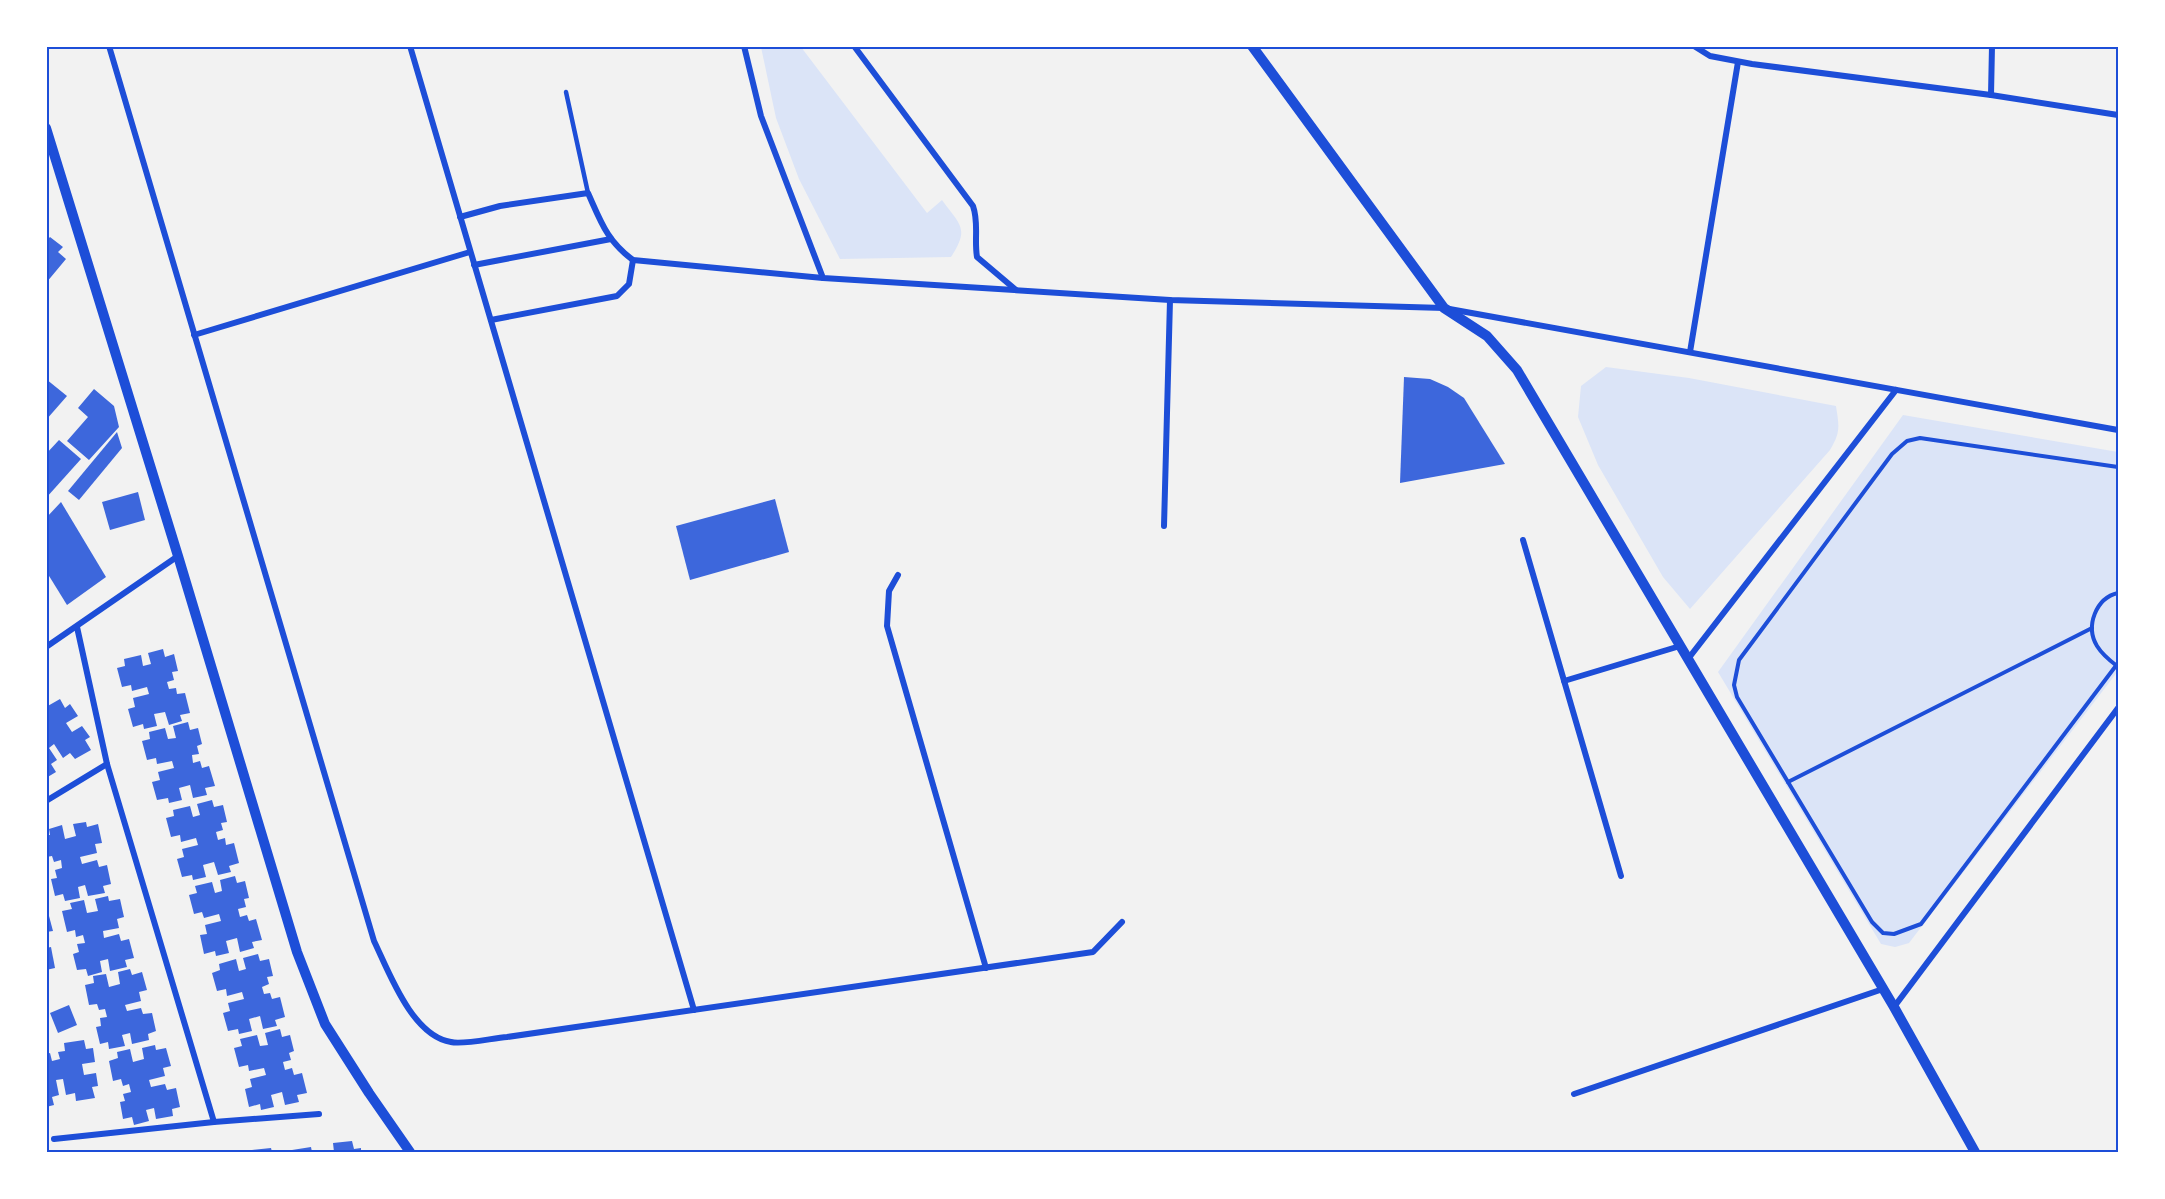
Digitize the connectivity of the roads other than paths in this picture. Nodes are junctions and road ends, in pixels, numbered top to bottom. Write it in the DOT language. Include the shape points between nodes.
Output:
graph roads {
  1 [pos="109,46"];
  2 [pos="410,46"];
  3 [pos="744,46"];
  4 [pos="854,46"];
  5 [pos="1252,46"];
  6 [pos="1694,46"];
  7 [pos="1992,46"];
  8 [pos="1738,62"];
  9 [pos="566,92"];
  10 [pos="1991,95"];
  11 [pos="2118,115"];
  12 [pos="46,128"];
  13 [pos="588,193"];
  14 [pos="460,217"];
  15 [pos="611,239"];
  16 [pos="470,252"];
  17 [pos="633,260"];
  18 [pos="474,265"];
  19 [pos="823,278"];
  20 [pos="1017,290"];
  21 [pos="1170,300"];
  22 [pos="1444,308"];
  23 [pos="491,320"];
  24 [pos="194,335"];
  25 [pos="1690,352"];
  26 [pos="1896,390"];
  27 [pos="2118,430"];
  28 [pos="1164,526"];
  29 [pos="1523,540"];
  30 [pos="178,556"];
  31 [pos="898,575"];
  32 [pos="77,627"];
  33 [pos="1680,646"];
  34 [pos="46,647"];
  35 [pos="1688,659"];
  36 [pos="1564,681"];
  37 [pos="2118,708"];
  38 [pos="107,764"];
  39 [pos="46,801"];
  40 [pos="1621,876"];
  41 [pos="1122,922"];
  42 [pos="986,968"];
  43 [pos="1883,989"];
  44 [pos="1894,1007"];
  45 [pos="694,1010"];
  46 [pos="1574,1094"];
  47 [pos="319,1114"];
  48 [pos="214,1122"];
  49 [pos="54,1139"];
  50 [pos="410,1152"];
  51 [pos="1975,1152"];
  1 -- 24 [label="street"];
  2 -- 14 [label="street"];
  3 -- 19 [label="street" via="761,116"];
  4 -- 20 [label="street" via="973,207 978,220 974,240 977,257"];
  5 -- 22 [label="street"];
  6 -- 8 [label="street" via="1710,56"];
  7 -- 10 [label="street"];
  8 -- 10 [label="street"];
  8 -- 25 [label="street"];
  9 -- 13 [label="lane"];
  10 -- 11 [label="street"];
  12 -- 30 [label="street"];
  13 -- 14 [label="street" via="500,206"];
  13 -- 15 [label="street"];
  14 -- 16 [label="street"];
  15 -- 17 [label="street"];
  15 -- 18 [label="street"];
  16 -- 18 [label="street"];
  16 -- 24 [label="street"];
  17 -- 19 [label="street"];
  17 -- 23 [label="street" via="629,285 617,296"];
  18 -- 23 [label="street"];
  19 -- 20 [label="street"];
  20 -- 21 [label="street"];
  21 -- 22 [label="street"];
  21 -- 28 [label="street"];
  22 -- 25 [label="street"];
  22 -- 33 [label="street" via="1487,336 1517,370"];
  23 -- 45 [label="street"];
  24 -- 45 [label="street" via="375,941 417,1020 431,1035 452,1043"];
  25 -- 26 [label="street"];
  26 -- 27 [label="street"];
  26 -- 35 [label="street"];
  29 -- 36 [label="street"];
  30 -- 32 [label="street"];
  30 -- 50 [label="street" via="297,952 325,1024"];
  31 -- 42 [label="street" via="889,591 887,626"];
  32 -- 34 [label="street"];
  32 -- 38 [label="street"];
  33 -- 35 [label="street"];
  33 -- 36 [label="street"];
  35 -- 43 [label="street"];
  36 -- 40 [label="street"];
  37 -- 44 [label="street"];
  38 -- 39 [label="street"];
  38 -- 48 [label="street"];
  41 -- 42 [label="street" via="1093,952"];
  42 -- 45 [label="street"];
  43 -- 44 [label="street"];
  43 -- 46 [label="street"];
  44 -- 51 [label="street"];
  47 -- 48 [label="street"];
  48 -- 49 [label="street"];
}
